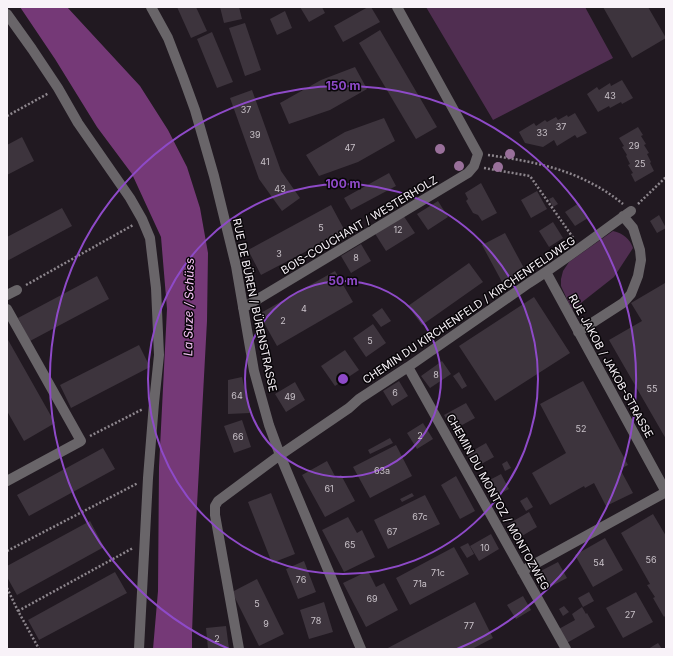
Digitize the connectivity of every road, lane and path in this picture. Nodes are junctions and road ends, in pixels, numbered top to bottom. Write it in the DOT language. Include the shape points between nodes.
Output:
graph roads {
  1 [pos="151,7"];
  2 [pos="397,7"];
  3 [pos="7,14"];
  4 [pos="36,100"];
  5 [pos="7,116"];
  6 [pos="478,154"];
  7 [pos="474,166"];
  8 [pos="666,177"];
  9 [pos="627,214"];
  10 [pos="142,219"];
  11 [pos="581,248"];
  12 [pos="546,272"];
  13 [pos="17,290"];
  14 [pos="7,295"];
  15 [pos="243,308"];
  16 [pos="7,309"];
  17 [pos="578,332"];
  18 [pos="408,367"];
  19 [pos="154,403"];
  20 [pos="81,441"];
  21 [pos="280,455"];
  22 [pos="148,478"];
  23 [pos="7,481"];
  24 [pos="666,492"];
  25 [pos="144,542"];
  26 [pos="7,551"];
  27 [pos="522,571"];
  28 [pos="7,588"];
  29 [pos="18,611"];
  30 [pos="39,649"];
  31 [pos="139,649"];
  32 [pos="239,649"];
  33 [pos="361,649"];
  34 [pos="566,649"];
  1 -- 15 [label="street, RUE DE BÜREN / BÜRENSTRASSE" via="168,38 195,110 216,183 236,266"];
  2 -- 6 [label="street"];
  3 -- 10 [label="street" via="50,75 78,123"];
  4 -- 5 [label="path"];
  6 -- 7 [label="street"];
  6 -- 9 [label="path" via="531,162 576,176 614,197"];
  7 -- 11 [label="path" via="530,176"];
  7 -- 15 [label="street, BOIS-COUCHANT / WESTERHOLZ" via="468,173"];
  8 -- 9 [label="path"];
  9 -- 11 [label="street, CHEMIN DU KIRCHENFELD / KIRCHENFELDWEG"];
  9 -- 17 [label="street" via="641,255 638,276 631,294 623,303"];
  10 -- 13 [label="path"];
  10 -- 19 [label="street" via="150,238 156,288 159,355"];
  11 -- 12 [label="street, CHEMIN DU KIRCHENFELD / KIRCHENFELDWEG"];
  12 -- 17 [label="street, RUE JAKOB / JAKOB-STRASSE"];
  12 -- 18 [label="street, CHEMIN DU KIRCHENFELD / KIRCHENFELDWEG"];
  13 -- 14 [label="street"];
  15 -- 21 [label="street, RUE DE BÜREN / BÜRENSTRASSE" via="254,371"];
  16 -- 20 [label="street"];
  17 -- 24 [label="street, RUE JAKOB / JAKOB-STRASSE"];
  18 -- 21 [label="street, CHEMIN DU KIRCHENFELD / KIRCHENFELDWEG"];
  18 -- 27 [label="street, CHEMIN DU MONTOZ / MONTOZWEG"];
  19 -- 20 [label="path"];
  19 -- 22 [label="street"];
  20 -- 23 [label="street"];
  21 -- 32 [label="street, CHEMIN DU KIRCHENFELD / KIRCHENFELDWEG" via="223,497 215,506"];
  21 -- 33 [label="street, RUE DE BÜREN / BÜRENSTRASSE"];
  22 -- 25 [label="street"];
  22 -- 26 [label="path"];
  24 -- 27 [label="street"];
  25 -- 29 [label="path"];
  25 -- 31 [label="street"];
  27 -- 34 [label="street, CHEMIN DU MONTOZ / MONTOZWEG"];
  28 -- 29 [label="path"];
  29 -- 30 [label="path"];
}
